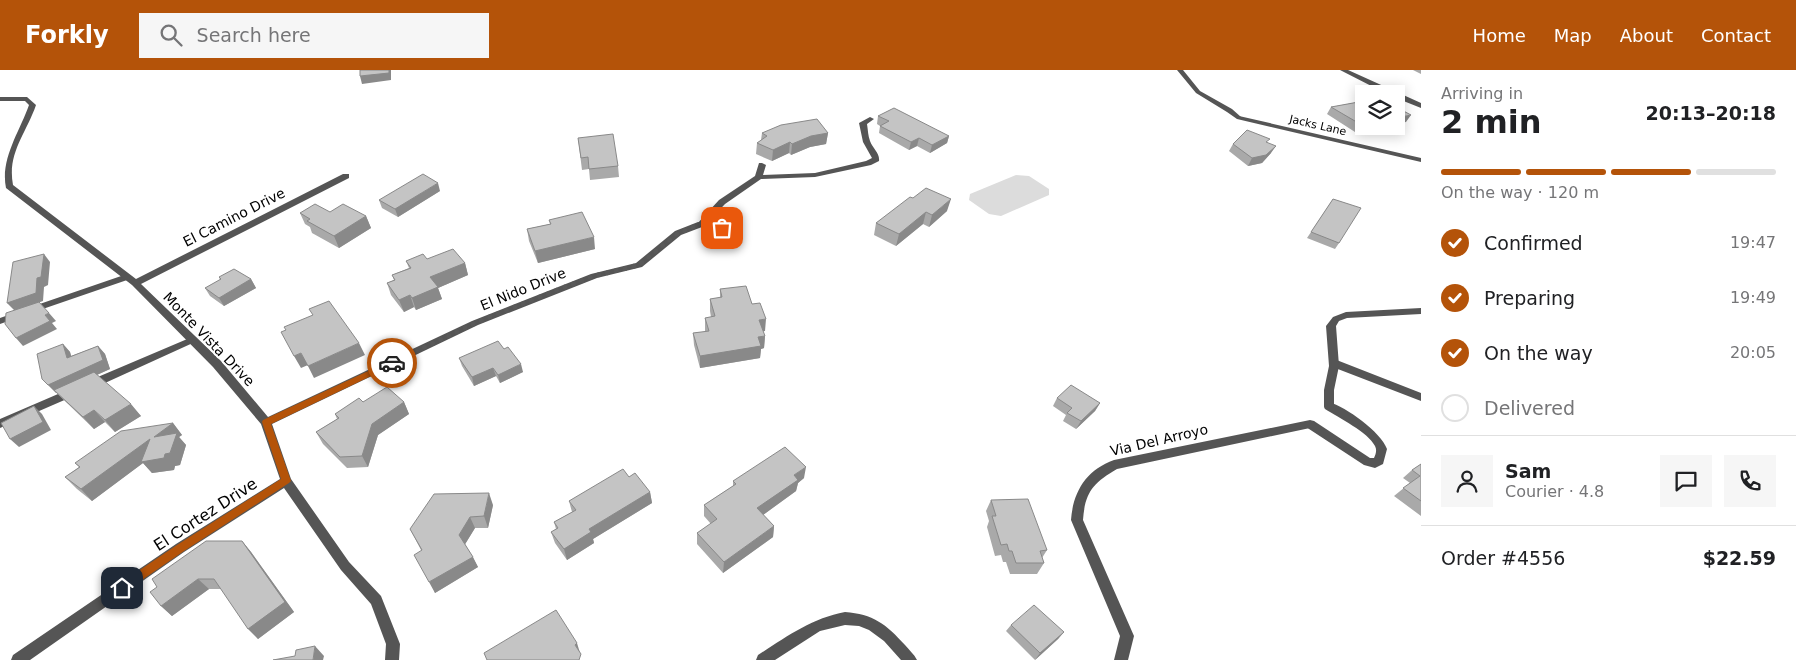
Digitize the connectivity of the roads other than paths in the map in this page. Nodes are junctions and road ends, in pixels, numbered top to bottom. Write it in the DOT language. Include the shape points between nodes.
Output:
graph roads {
  1 [pos="1180,70"];
  2 [pos="1344,70"];
  3 [pos="1376,85"];
  4 [pos="0,99"];
  5 [pos="1405,99"];
  6 [pos="1421,106"];
  7 [pos="870,119"];
  8 [pos="1421,160"];
  9 [pos="762,165"];
  10 [pos="346,176"];
  11 [pos="759,177"];
  12 [pos="701,224"];
  13 [pos="736,234"];
  14 [pos="131,280"];
  15 [pos="1421,311"];
  16 [pos="0,321"];
  17 [pos="192,340"];
  18 [pos="1334,363"];
  19 [pos="1421,397"];
  20 [pos="266,422"];
  21 [pos="0,424"];
  22 [pos="286,481"];
  23 [pos="18,660"];
  24 [pos="392,660"];
  25 [pos="763,660"];
  26 [pos="910,660"];
  27 [pos="1121,660"];
  1 -- 8 [label="street, Jacks Lane" via="1198,92 1228,108 1239,118"];
  2 -- 3 [label="street"];
  4 -- 14 [label="street, Monte Vista Drive" via="27,99 33,105 6,161 9,186"];
  5 -- 6 [label="street"];
  7 -- 11 [label="street" via="863,123 876,159 815,175"];
  9 -- 11 [label="street"];
  10 -- 14 [label="street, El Camino Drive"];
  11 -- 12 [label="street" via="722,202"];
  12 -- 13 [label="street"];
  12 -- 20 [label="street, El Nido Drive" via="678,233 639,265 594,276 475,323"];
  14 -- 16 [label="street, El Camino Drive"];
  14 -- 17 [label="street, Monte Vista Drive"];
  15 -- 18 [label="street" via="1346,315 1336,319 1331,326"];
  17 -- 20 [label="street, Monte Vista Drive"];
  17 -- 21 [label="street"];
  18 -- 19 [label="street"];
  18 -- 27 [label="street, Via Del Arroyo" via="1329,406 1372,436 1382,452 1375,463 1368,462 1310,424 1114,465 1085,487 1078,501 1077,520 1127,636"];
  20 -- 22 [label="street, Monte Vista Drive"];
  22 -- 23 [label="street, El Cortez Drive" via="180,548"];
  22 -- 24 [label="street, Monte Vista Drive" via="345,566 376,600 393,644"];
  25 -- 26 [label="street" via="820,624 852,618 876,626"];
}
